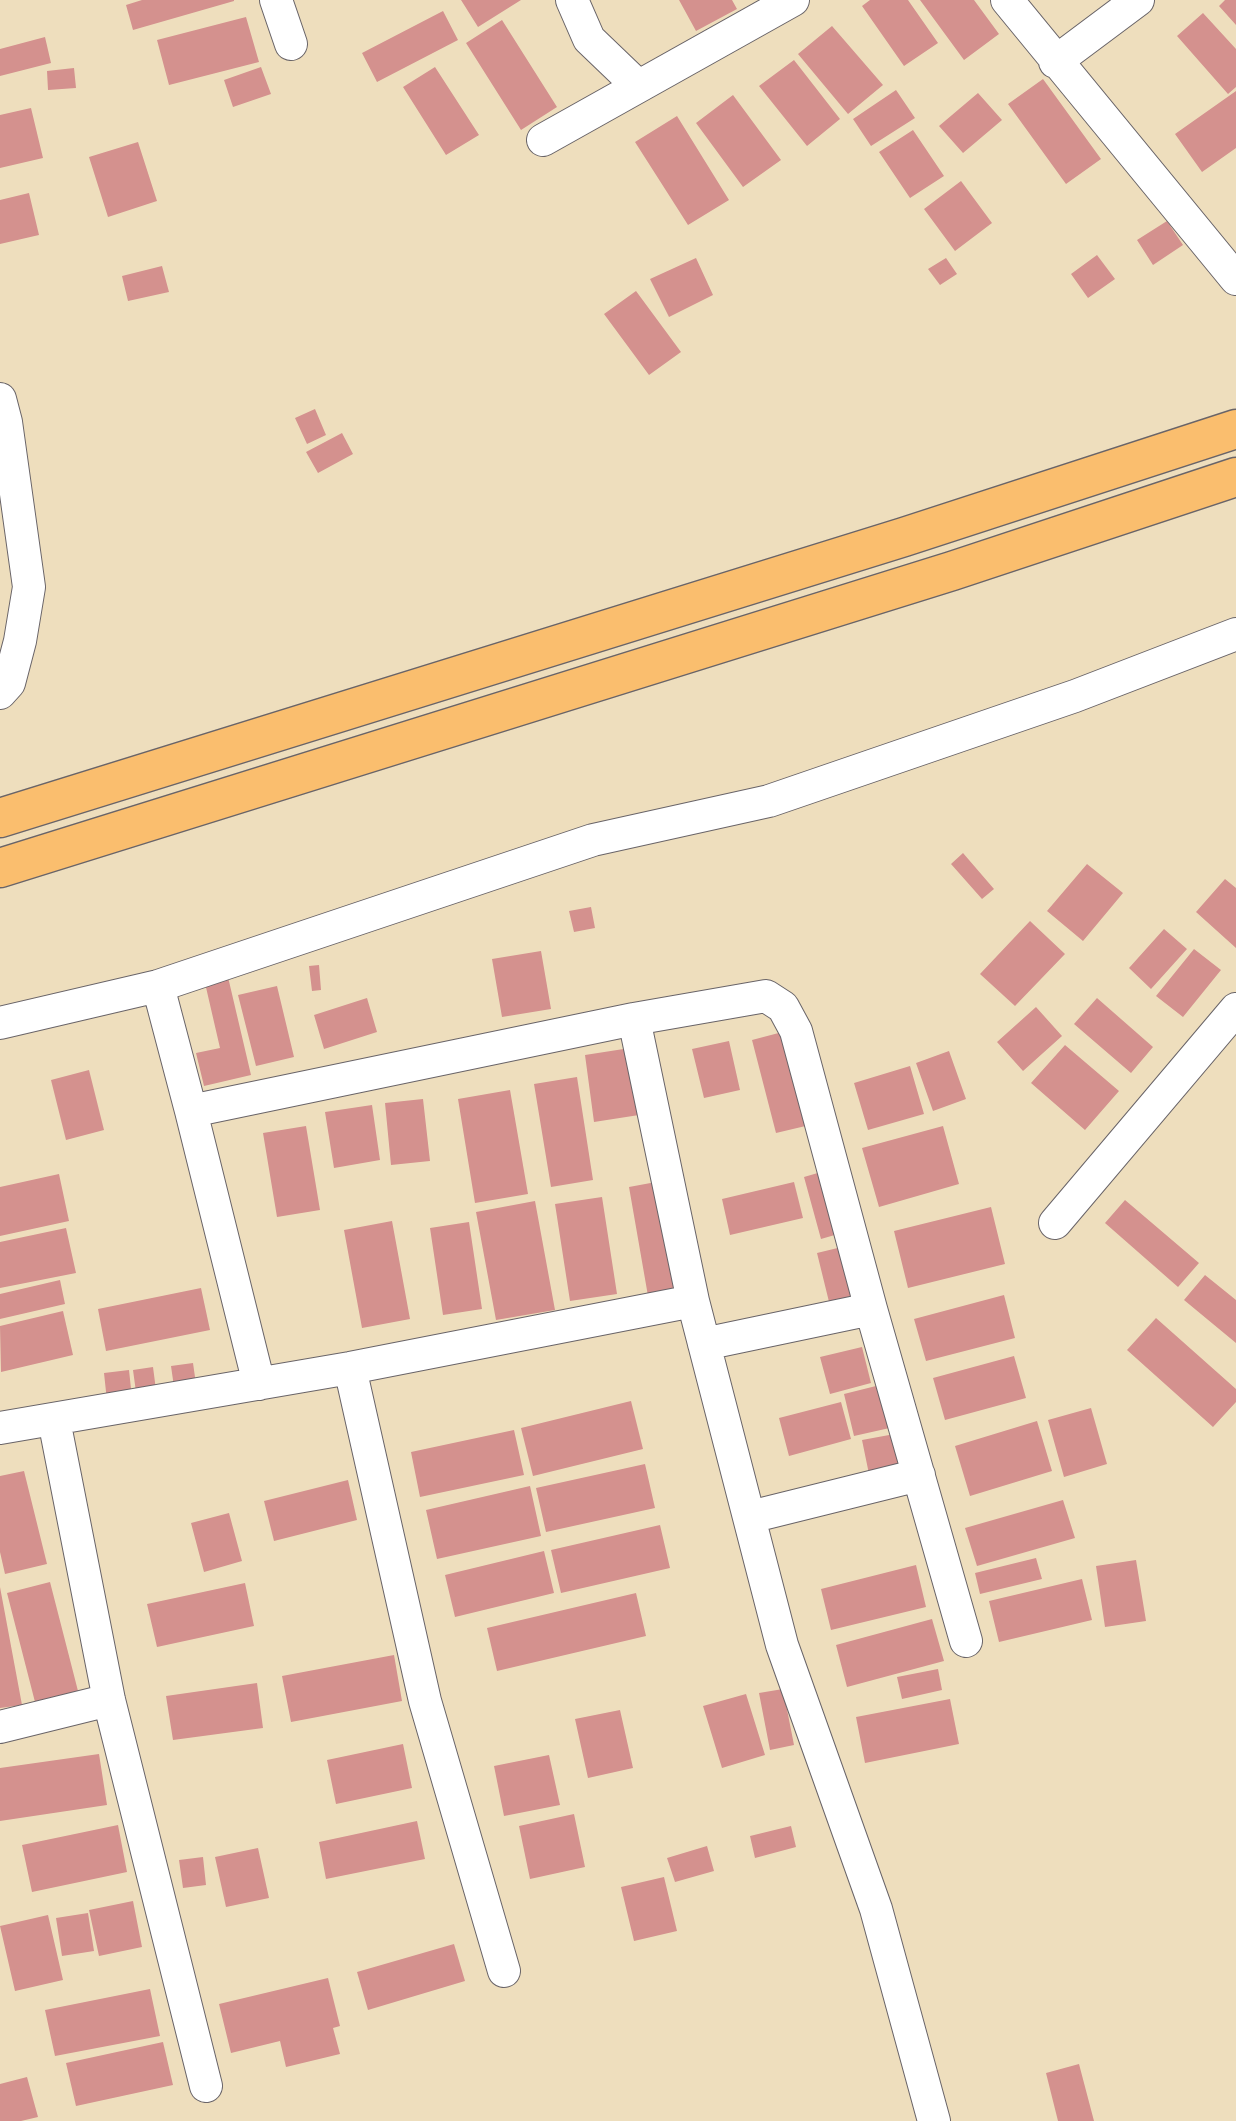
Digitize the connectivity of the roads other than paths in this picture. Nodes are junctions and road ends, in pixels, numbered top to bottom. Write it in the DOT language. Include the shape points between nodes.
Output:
graph roads {
  1 [pos="276,0"];
  2 [pos="572,0"];
  3 [pos="793,0"];
  4 [pos="1007,0"];
  5 [pos="1138,0"];
  6 [pos="291,44"];
  7 [pos="1055,62"];
  8 [pos="638,86"];
  9 [pos="543,140"];
  10 [pos="1236,279"];
  11 [pos="0,399"];
  12 [pos="1236,429"];
  13 [pos="1236,477"];
  14 [pos="1236,634"];
  15 [pos="0,693"];
  16 [pos="0,818"];
  17 [pos="0,868"];
  18 [pos="159,986"];
  19 [pos="1236,1009"];
  20 [pos="634,1019"];
  21 [pos="0,1023"];
  22 [pos="191,1111"];
  23 [pos="1055,1223"];
  24 [pos="693,1301"];
  25 [pos="871,1309"];
  26 [pos="704,1344"];
  27 [pos="350,1368"];
  28 [pos="259,1384"];
  29 [pos="54,1420"];
  30 [pos="0,1428"];
  31 [pos="919,1475"];
  32 [pos="750,1517"];
  33 [pos="966,1641"];
  34 [pos="109,1700"];
  35 [pos="0,1727"];
  36 [pos="504,1970"];
  37 [pos="206,2086"];
  38 [pos="934,2121"];
  1 -- 6 [label="street"];
  2 -- 8 [label="street" via="589,39"];
  3 -- 8 [label="street"];
  4 -- 7 [label="street"];
  5 -- 7 [label="street"];
  7 -- 10 [label="street"];
  8 -- 9 [label="street"];
  11 -- 15 [label="street" via="29,587 9,682"];
  12 -- 16 [label="highway"];
  13 -- 17 [label="highway"];
  14 -- 18 [label="street" via="1076,696 769,801 593,840"];
  18 -- 21 [label="street"];
  18 -- 22 [label="street"];
  19 -- 23 [label="street"];
  20 -- 22 [label="street"];
  20 -- 24 [label="street"];
  20 -- 25 [label="street" via="766,996 783,1007 796,1031"];
  22 -- 28 [label="street"];
  24 -- 26 [label="street"];
  24 -- 27 [label="street"];
  25 -- 26 [label="street"];
  25 -- 31 [label="street"];
  26 -- 32 [label="street"];
  27 -- 28 [label="street"];
  27 -- 36 [label="street" via="425,1701"];
  28 -- 29 [label="street"];
  29 -- 30 [label="street"];
  29 -- 34 [label="street"];
  31 -- 32 [label="street"];
  31 -- 33 [label="street"];
  32 -- 38 [label="street" via="782,1645 876,1909"];
  34 -- 35 [label="street"];
  34 -- 37 [label="street"];
}
